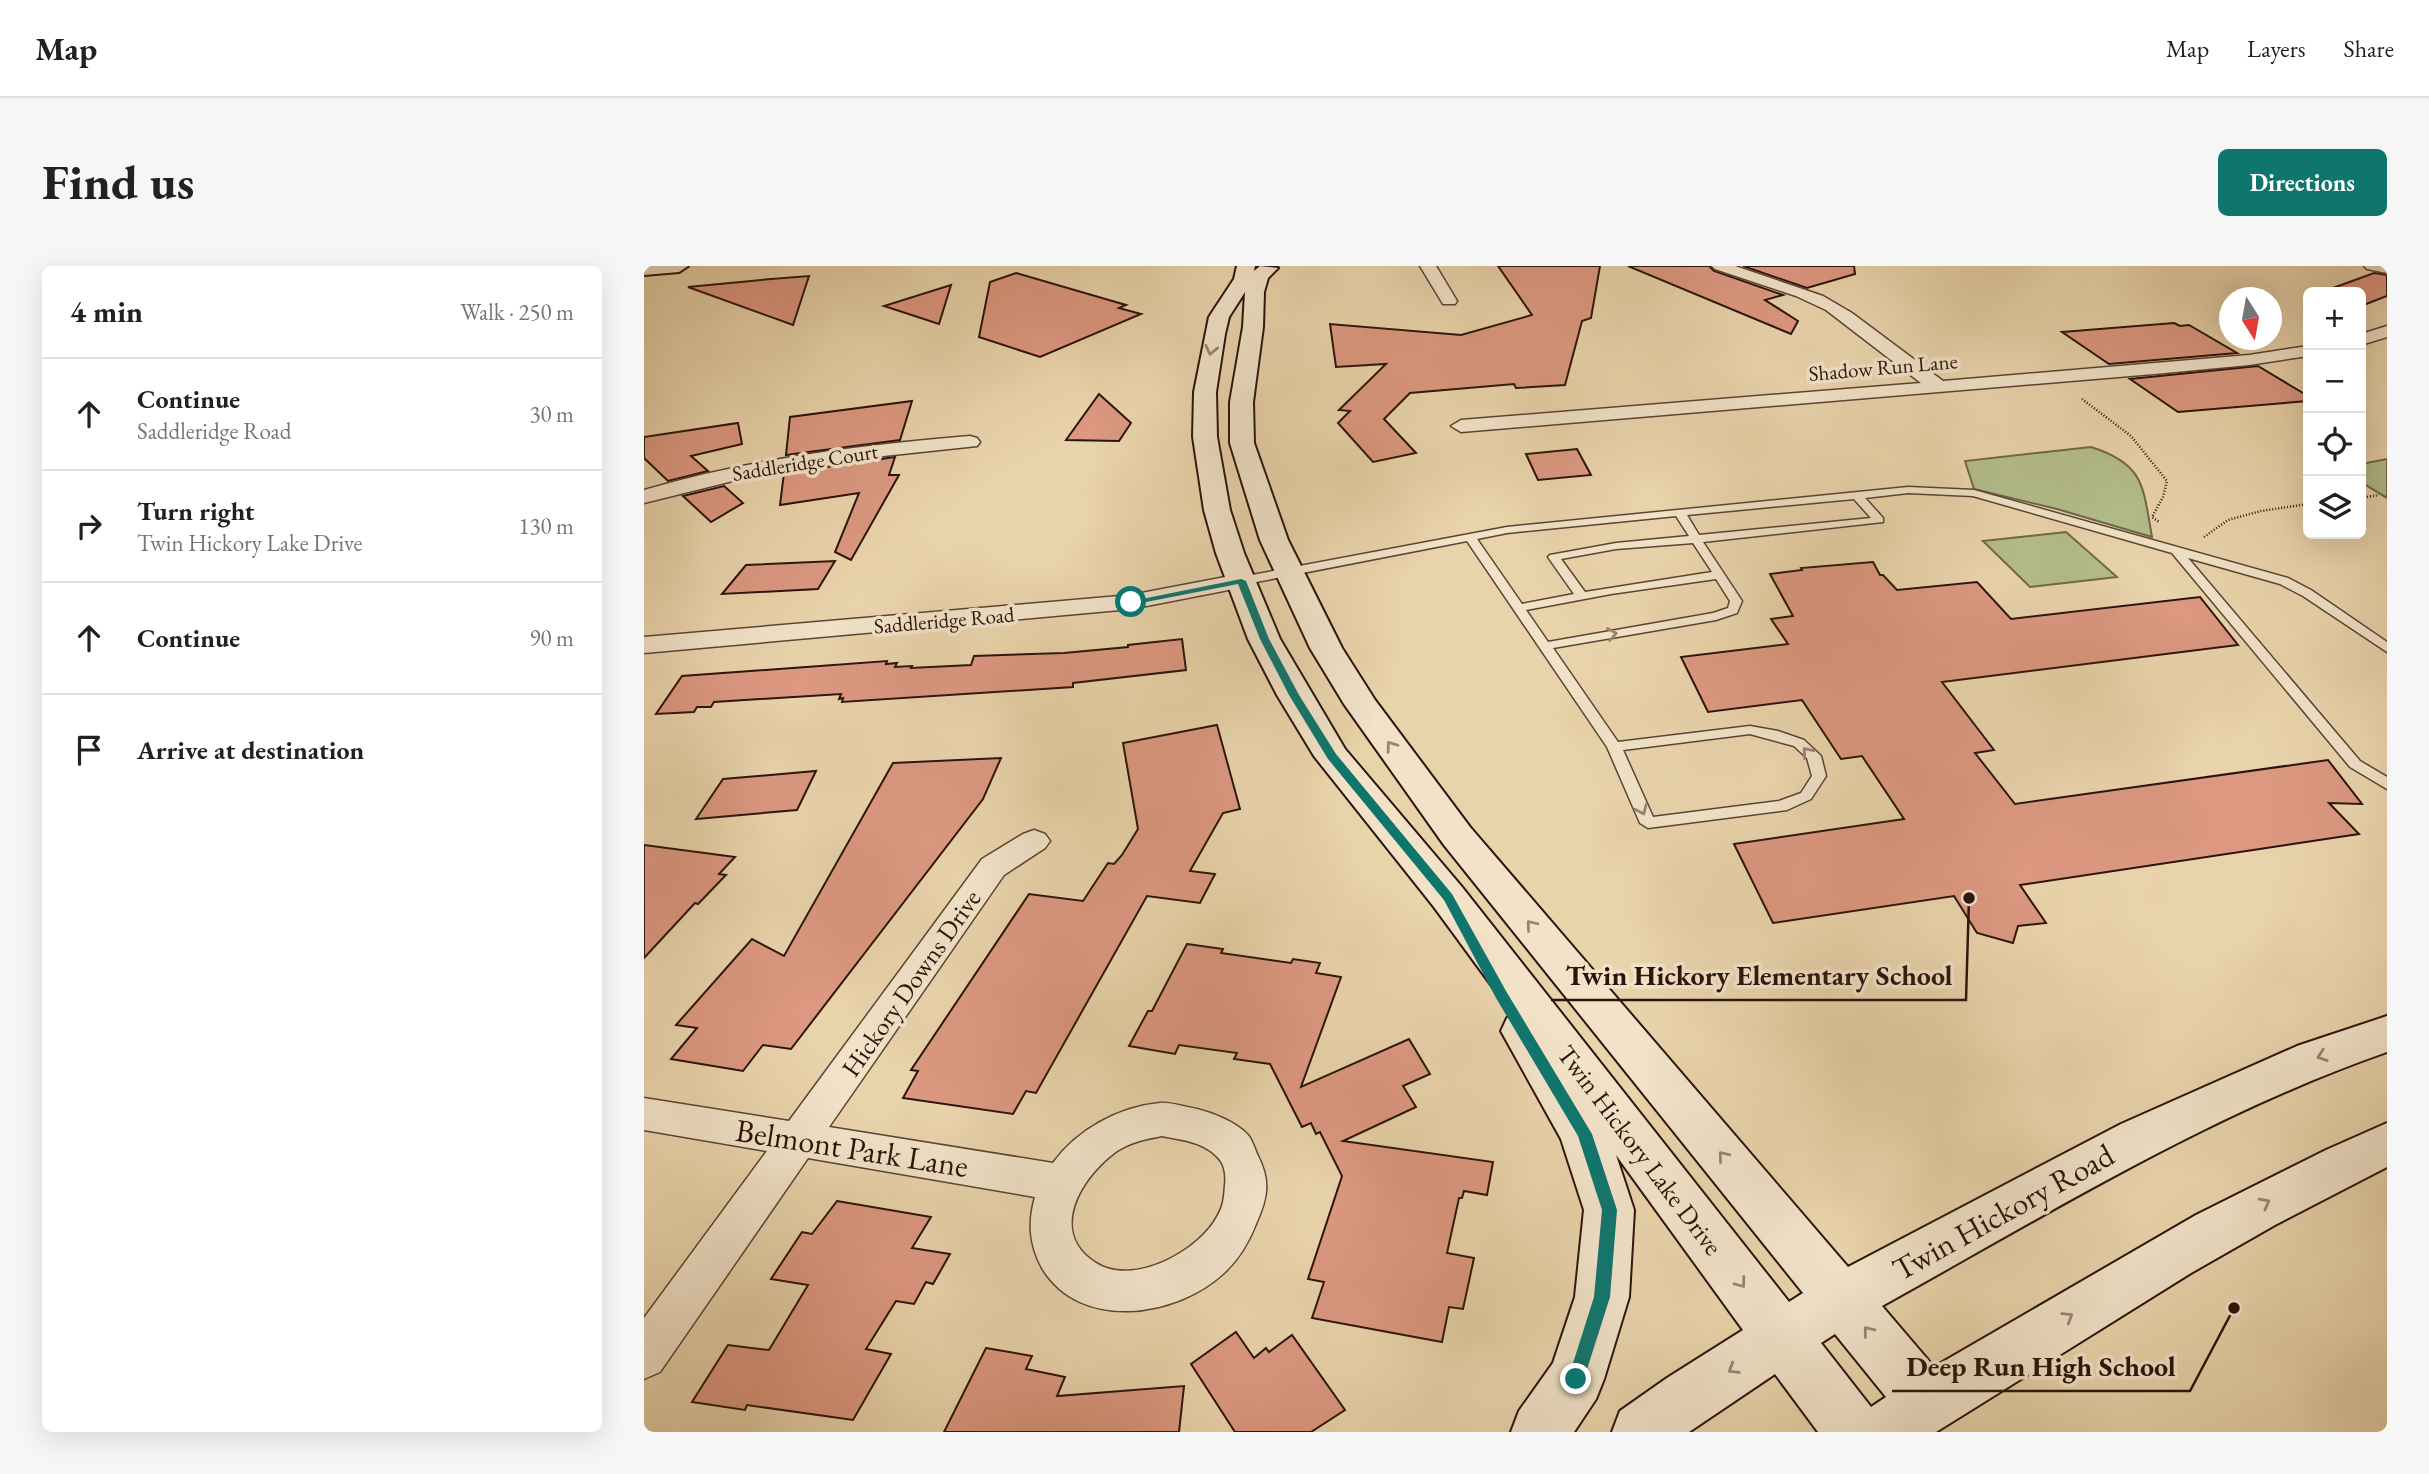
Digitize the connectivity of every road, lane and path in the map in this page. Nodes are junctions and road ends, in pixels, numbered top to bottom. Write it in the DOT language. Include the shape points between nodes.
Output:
graph roads {
  1 [pos="675,266"];
  2 [pos="1428,266"];
  3 [pos="1720,266"];
  4 [pos="2372,266"];
  5 [pos="1259,267"];
  6 [pos="2387,268"];
  7 [pos="644,270"];
  8 [pos="1449,301"];
  9 [pos="2387,331"];
  10 [pos="2366,338"];
  11 [pos="2303,352"];
  12 [pos="2056,376"];
  13 [pos="1937,385"];
  14 [pos="1461,426"];
  15 [pos="970,442"];
  16 [pos="1857,495"];
  17 [pos="2379,495"];
  18 [pos="2366,497"];
  19 [pos="644,498"];
  20 [pos="2303,505"];
  21 [pos="1679,512"];
  22 [pos="1470,537"];
  23 [pos="1696,539"];
  24 [pos="2199,541"];
  25 [pos="2176,550"];
  26 [pos="1287,572"];
  27 [pos="1719,575"];
  28 [pos="1241,581"];
  29 [pos="1581,596"];
  30 [pos="1519,608"];
  31 [pos="644,645"];
  32 [pos="1545,646"];
  33 [pos="2387,648"];
  34 [pos="1614,747"];
  35 [pos="2387,784"];
  36 [pos="1034,841"];
  37 [pos="1448,897"];
  38 [pos="2387,1034"];
  39 [pos="644,1114"];
  40 [pos="800,1138"];
  41 [pos="2387,1144"];
  42 [pos="1061,1183"];
  43 [pos="1842,1299"];
  44 [pos="1783,1338"];
  45 [pos="644,1356"];
  46 [pos="1918,1419"];
  47 [pos="1540,1432"];
  48 [pos="1642,1432"];
  49 [pos="1854,1432"];
  1 -- 7 [label="street"];
  2 -- 8 [label="street"];
  3 -- 13 [label="street" via="1828,304"];
  4 -- 6 [label="street"];
  5 -- 26 [label="street, Twin Hickory Lake Drive" via="1240,426"];
  5 -- 28 [label="street, Twin Hickory Lake Drive, one-way" via="1243,279 1219,317 1205,392 1209,473"];
  9 -- 10 [label="street"];
  11 -- 12 [label="street, Shadow Run Lane"];
  12 -- 13 [label="street, Shadow Run Lane"];
  12 -- 25 [label="path" via="2131,436 2166,481 2152,517 2174,534"];
  13 -- 14 [label="street, Shadow Run Lane"];
  15 -- 19 [label="street, Saddleridge Court" via="807,457 720,475"];
  16 -- 21 [label="lane"];
  16 -- 23 [label="lane" via="1879,520"];
  16 -- 25 [label="lane" via="1908,490 1974,493"];
  17 -- 18 [label="path"];
  20 -- 24 [label="path" via="2228,520"];
  21 -- 22 [label="lane"];
  21 -- 23 [label="lane"];
  22 -- 26 [label="lane"];
  22 -- 30 [label="lane"];
  23 -- 27 [label="lane"];
  23 -- 29 [label="lane" via="1554,557"];
  25 -- 33 [label="lane" via="2284,581"];
  25 -- 35 [label="lane" via="2355,764"];
  26 -- 28 [label="lane"];
  43 -- 26 [label="street, Twin Hickory Lake Drive, one-way" via="1457,836 1361,704"];
  27 -- 29 [label="lane"];
  32 -- 27 [label="lane, one-way" via="1733,610 1736,601"];
  28 -- 31 [label="street, Saddleridge Road" via="1131,602"];
  28 -- 37 [label="street, Twin Hickory Lake Drive" via="1264,639 1332,756"];
  29 -- 30 [label="lane"];
  30 -- 32 [label="lane"];
  32 -- 34 [label="lane"];
  34 -- 34 [label="lane, one-way" via="1648,823 1782,806 1806,796 1819,776 1814,756 1799,743 1750,730"];
  36 -- 40 [label="street, Hickory Downs Drive" via="993,867"];
  37 -- 44 [label="street, Twin Hickory Lake Drive, one-way"];
  37 -- 47 [label="street" via="1584,1134 1609,1210 1602,1297 1576,1379"];
  38 -- 43 [label="street, Twin Hickory Road, one-way" via="2314,1059 2138,1139"];
  39 -- 40 [label="street, Belmont Park Lane"];
  40 -- 42 [label="street, Belmont Park Lane"];
  40 -- 45 [label="street, Hickory Downs Drive"];
  46 -- 41 [label="street, one-way" via="2168,1255 2298,1185"];
  42 -- 42 [label="street" via="1050,1213 1051,1242 1066,1268 1091,1285 1123,1292 1159,1288 1194,1272 1223,1248 1240,1222 1247,1194 1245,1168 1234,1146 1215,1130 1190,1121 1162,1119 1104,1139 1079,1159"];
  43 -- 44 [label="street, Twin Hickory Road"];
  46 -- 43 [label="street, Twin Hickory Lake Drive, one-way"];
  44 -- 48 [label="street, Twin Hickory Road, one-way"];
  44 -- 49 [label="street, Twin Hickory Lake Drive"];
}
